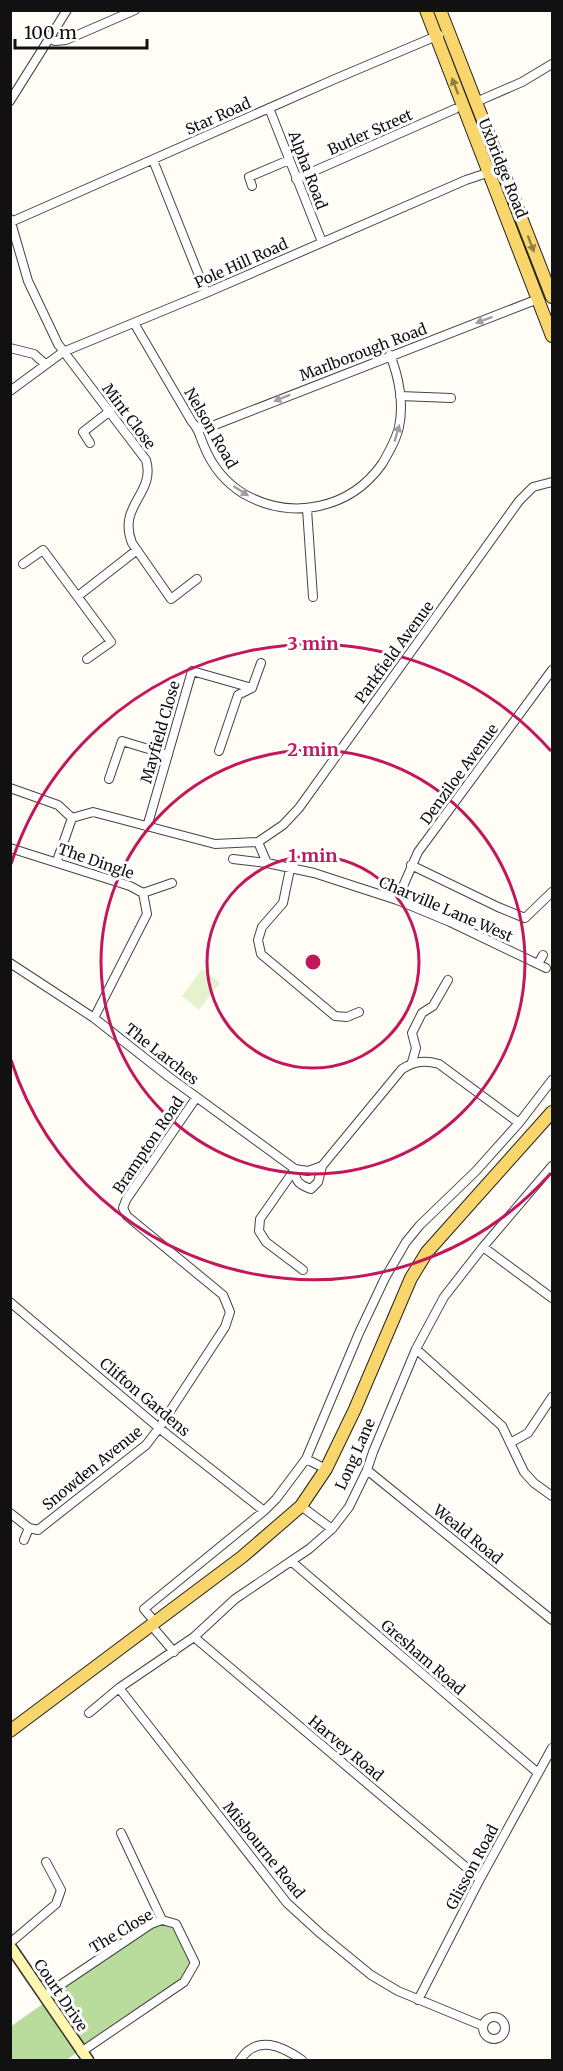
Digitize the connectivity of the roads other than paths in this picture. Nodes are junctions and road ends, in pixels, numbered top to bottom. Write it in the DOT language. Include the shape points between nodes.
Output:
graph roads {
  1 [pos="68,10"];
  2 [pos="135,10"];
  3 [pos="426,10"];
  4 [pos="441,10"];
  5 [pos="449,33"];
  6 [pos="430,38"];
  7 [pos="50,39"];
  8 [pos="552,64"];
  9 [pos="10,101"];
  10 [pos="476,102"];
  11 [pos="269,108"];
  12 [pos="454,109"];
  13 [pos="153,160"];
  14 [pos="288,160"];
  15 [pos="502,168"];
  16 [pos="490,172"];
  17 [pos="296,179"];
  18 [pos="252,186"];
  19 [pos="11,220"];
  20 [pos="322,242"];
  21 [pos="206,293"];
  22 [pos="552,297"];
  23 [pos="538,299"];
  24 [pos="134,323"];
  25 [pos="552,335"];
  26 [pos="10,348"];
  27 [pos="63,352"];
  28 [pos="390,355"];
  29 [pos="45,364"];
  30 [pos="10,391"];
  31 [pos="400,396"];
  32 [pos="451,398"];
  33 [pos="110,411"];
  34 [pos="198,427"];
  35 [pos="90,443"];
  36 [pos="552,482"];
  37 [pos="307,509"];
  38 [pos="137,550"];
  39 [pos="23,564"];
  40 [pos="196,579"];
  41 [pos="78,596"];
  42 [pos="313,597"];
  43 [pos="87,659"];
  44 [pos="261,663"];
  45 [pos="552,670"];
  46 [pos="252,688"];
  47 [pos="219,751"];
  48 [pos="168,755"];
  49 [pos="109,779"];
  50 [pos="10,788"];
  51 [pos="72,818"];
  52 [pos="147,827"];
  53 [pos="258,842"];
  54 [pos="10,848"];
  55 [pos="233,859"];
  56 [pos="57,861"];
  57 [pos="267,863"];
  58 [pos="411,866"];
  59 [pos="290,869"];
  60 [pos="171,883"];
  61 [pos="552,892"];
  62 [pos="143,893"];
  63 [pos="398,900"];
  64 [pos="543,955"];
  65 [pos="10,963"];
  66 [pos="538,964"];
  67 [pos="546,968"];
  68 [pos="448,980"];
  69 [pos="359,1012"];
  70 [pos="94,1018"];
  71 [pos="412,1062"];
  72 [pos="552,1080"];
  73 [pos="196,1098"];
  74 [pos="552,1112"];
  75 [pos="519,1123"];
  76 [pos="322,1166"];
  77 [pos="552,1167"];
  78 [pos="295,1168"];
  79 [pos="483,1247"];
  80 [pos="303,1270"];
  81 [pos="552,1298"];
  82 [pos="10,1302"];
  83 [pos="416,1349"];
  84 [pos="552,1397"];
  85 [pos="159,1428"];
  86 [pos="510,1443"];
  87 [pos="306,1459"];
  88 [pos="326,1469"];
  89 [pos="367,1470"];
  90 [pos="552,1496"];
  91 [pos="301,1506"];
  92 [pos="264,1511"];
  93 [pos="10,1513"];
  94 [pos="29,1528"];
  95 [pos="332,1528"];
  96 [pos="24,1540"];
  97 [pos="291,1561"];
  98 [pos="552,1620"];
  99 [pos="153,1623"];
  100 [pos="194,1637"];
  101 [pos="174,1652"];
  102 [pos="119,1688"];
  103 [pos="89,1713"];
  104 [pos="10,1731"];
  105 [pos="552,1748"];
  106 [pos="538,1773"];
  107 [pos="122,1833"];
  108 [pos="46,1862"];
  109 [pos="480,1879"];
  110 [pos="162,1920"];
  111 [pos="10,1945"];
  112 [pos="44,1996"];
  113 [pos="418,2000"];
  114 [pos="483,2026"];
  115 [pos="84,2056"];
  116 [pos="240,2061"];
  117 [pos="302,2061"];
  1 -- 7 [label="street"];
  2 -- 7 [label="street" via="66,40"];
  3 -- 6 [label="main road, Uxbridge Road"];
  4 -- 5 [label="main road, Uxbridge Road"];
  5 -- 6 [label="street, Star Road"];
  5 -- 10 [label="main road, Uxbridge Road"];
  6 -- 11 [label="street, Star Road"];
  16 -- 6 [label="main road, Uxbridge Road, one-way"];
  7 -- 9 [label="street"];
  8 -- 10 [label="street"];
  10 -- 15 [label="main road, Uxbridge Road"];
  11 -- 13 [label="street, Star Road"];
  11 -- 14 [label="street, Alpha Road"];
  12 -- 17 [label="street, Butler Street"];
  13 -- 19 [label="street, Star Road"];
  13 -- 21 [label="street"];
  14 -- 17 [label="street, Alpha Road"];
  14 -- 18 [label="street" via="249,177"];
  15 -- 16 [label="street, Pole Hill Road"];
  15 -- 22 [label="main road, Uxbridge Road, one-way"];
  16 -- 20 [label="street, Pole Hill Road"];
  16 -- 23 [label="main road, Uxbridge Road"];
  17 -- 20 [label="street, Alpha Road"];
  19 -- 27 [label="street, Mint Close" via="28,281"];
  20 -- 21 [label="street, Pole Hill Road"];
  21 -- 24 [label="street, Pole Hill Road"];
  23 -- 25 [label="main road, Uxbridge Road"];
  23 -- 28 [label="street, Marlborough Road, one-way"];
  24 -- 27 [label="street, Pole Hill Road"];
  24 -- 34 [label="street, Nelson Road"];
  26 -- 29 [label="street" via="34,354"];
  27 -- 29 [label="street, Pole Hill Road"];
  27 -- 33 [label="street, Mint Close"];
  28 -- 31 [label="street, Nelson Road"];
  28 -- 34 [label="street, Marlborough Road, one-way" via="207,428"];
  29 -- 30 [label="street, Pole Hill Road"];
  31 -- 32 [label="street"];
  37 -- 31 [label="street, Nelson Road, one-way" via="336,501 371,478 396,438"];
  33 -- 35 [label="street" via="83,432"];
  33 -- 38 [label="street, Mint Close" via="148,465 145,484 127,520 128,534"];
  34 -- 37 [label="street, Nelson Road, one-way" via="214,466 237,489 258,501"];
  36 -- 53 [label="street, Parkfield Avenue" via="533,487 519,501 299,808"];
  37 -- 42 [label="street"];
  38 -- 40 [label="street, Mint Close" via="171,599"];
  38 -- 41 [label="street"];
  39 -- 41 [label="street" via="43,550"];
  41 -- 43 [label="street" via="111,642"];
  44 -- 46 [label="street"];
  45 -- 58 [label="street, Denziloe Avenue"];
  46 -- 47 [label="street" via="238,695"];
  46 -- 48 [label="street, Mayfield Close" via="192,670"];
  48 -- 49 [label="street" via="122,741"];
  48 -- 52 [label="street, Mayfield Close"];
  50 -- 51 [label="street" via="58,805"];
  51 -- 52 [label="street" via="93,812"];
  51 -- 56 [label="street"];
  52 -- 53 [label="street" via="214,844"];
  53 -- 57 [label="street"];
  54 -- 56 [label="street, The Dingle"];
  55 -- 57 [label="street, Charville Lane West"];
  56 -- 62 [label="street, The Dingle"];
  57 -- 59 [label="street, Charville Lane West"];
  58 -- 61 [label="street" via="525,918"];
  58 -- 63 [label="street, Denziloe Avenue"];
  59 -- 63 [label="street, Charville Lane West"];
  59 -- 69 [label="street" via="283,903 262,927 258,940 261,954 335,1016"];
  60 -- 62 [label="street"];
  62 -- 70 [label="street, The Dingle" via="147,915"];
  63 -- 66 [label="street, Charville Lane West"];
  64 -- 66 [label="street"];
  65 -- 70 [label="street, The Larches"];
  66 -- 67 [label="street, Charville Lane West"];
  68 -- 71 [label="street" via="412,1033 416,1048"];
  70 -- 73 [label="street, The Larches"];
  71 -- 75 [label="street" via="439,1064"];
  71 -- 76 [label="street, The Larches" via="396,1075"];
  72 -- 75 [label="street"];
  73 -- 78 [label="street, The Larches"];
  73 -- 85 [label="street, Brampton Road" via="123,1208 127,1216 223,1295 230,1312 225,1327"];
  74 -- 88 [label="main road, Long Lane" via="427,1252 407,1287"];
  75 -- 87 [label="street" via="406,1242 363,1323"];
  76 -- 78 [label="street" via="308,1171"];
  76 -- 78 [label="street, The Larches" via="318,1182 310,1189 295,1178"];
  77 -- 79 [label="street, Long Lane"];
  78 -- 80 [label="street" via="260,1220 259,1231 266,1242"];
  79 -- 81 [label="street"];
  79 -- 83 [label="street, Long Lane" via="444,1297"];
  82 -- 85 [label="street, Clifton Gardens"];
  83 -- 86 [label="street" via="492,1415"];
  83 -- 89 [label="street, Long Lane"];
  84 -- 86 [label="street" via="528,1433"];
  85 -- 92 [label="street, Clifton Gardens"];
  85 -- 94 [label="street, Snowden Avenue" via="146,1444 38,1530"];
  86 -- 90 [label="street" via="524,1472"];
  87 -- 88 [label="street, Long Lane"];
  87 -- 92 [label="street"];
  88 -- 91 [label="main road, Long Lane"];
  89 -- 95 [label="street, Long Lane" via="349,1507"];
  89 -- 98 [label="street, Weald Road"];
  91 -- 95 [label="street"];
  91 -- 99 [label="main road, Long Lane" via="242,1557"];
  92 -- 99 [label="street" via="144,1609"];
  93 -- 94 [label="street"];
  94 -- 96 [label="street"];
  95 -- 97 [label="street, Long Lane"];
  97 -- 100 [label="street, Long Lane" via="236,1599"];
  97 -- 106 [label="street, Gresham Road"];
  99 -- 101 [label="street"];
  99 -- 104 [label="main road, Long Lane"];
  100 -- 101 [label="street, Long Lane"];
  100 -- 109 [label="street, Harvey Road"];
  101 -- 102 [label="street, Long Lane"];
  102 -- 103 [label="street, Long Lane"];
  102 -- 113 [label="street, Misbourne Road" via="287,1903 371,1975"];
  105 -- 106 [label="street, Glisson Road"];
  106 -- 109 [label="street, Glisson Road"];
  107 -- 110 [label="street"];
  108 -- 111 [label="street" via="61,1890 56,1905"];
  109 -- 113 [label="street, Glisson Road"];
  110 -- 112 [label="street, The Close"];
  110 -- 115 [label="street, The Close" via="176,1924 195,1963 184,1982"];
  111 -- 112 [label="street, Court Drive"];
  112 -- 115 [label="street, Court Drive"];
  113 -- 114 [label="street, Misbourne Road"];
  116 -- 117 [label="street" via="244,2054 260,2046 274,2044"];
}
